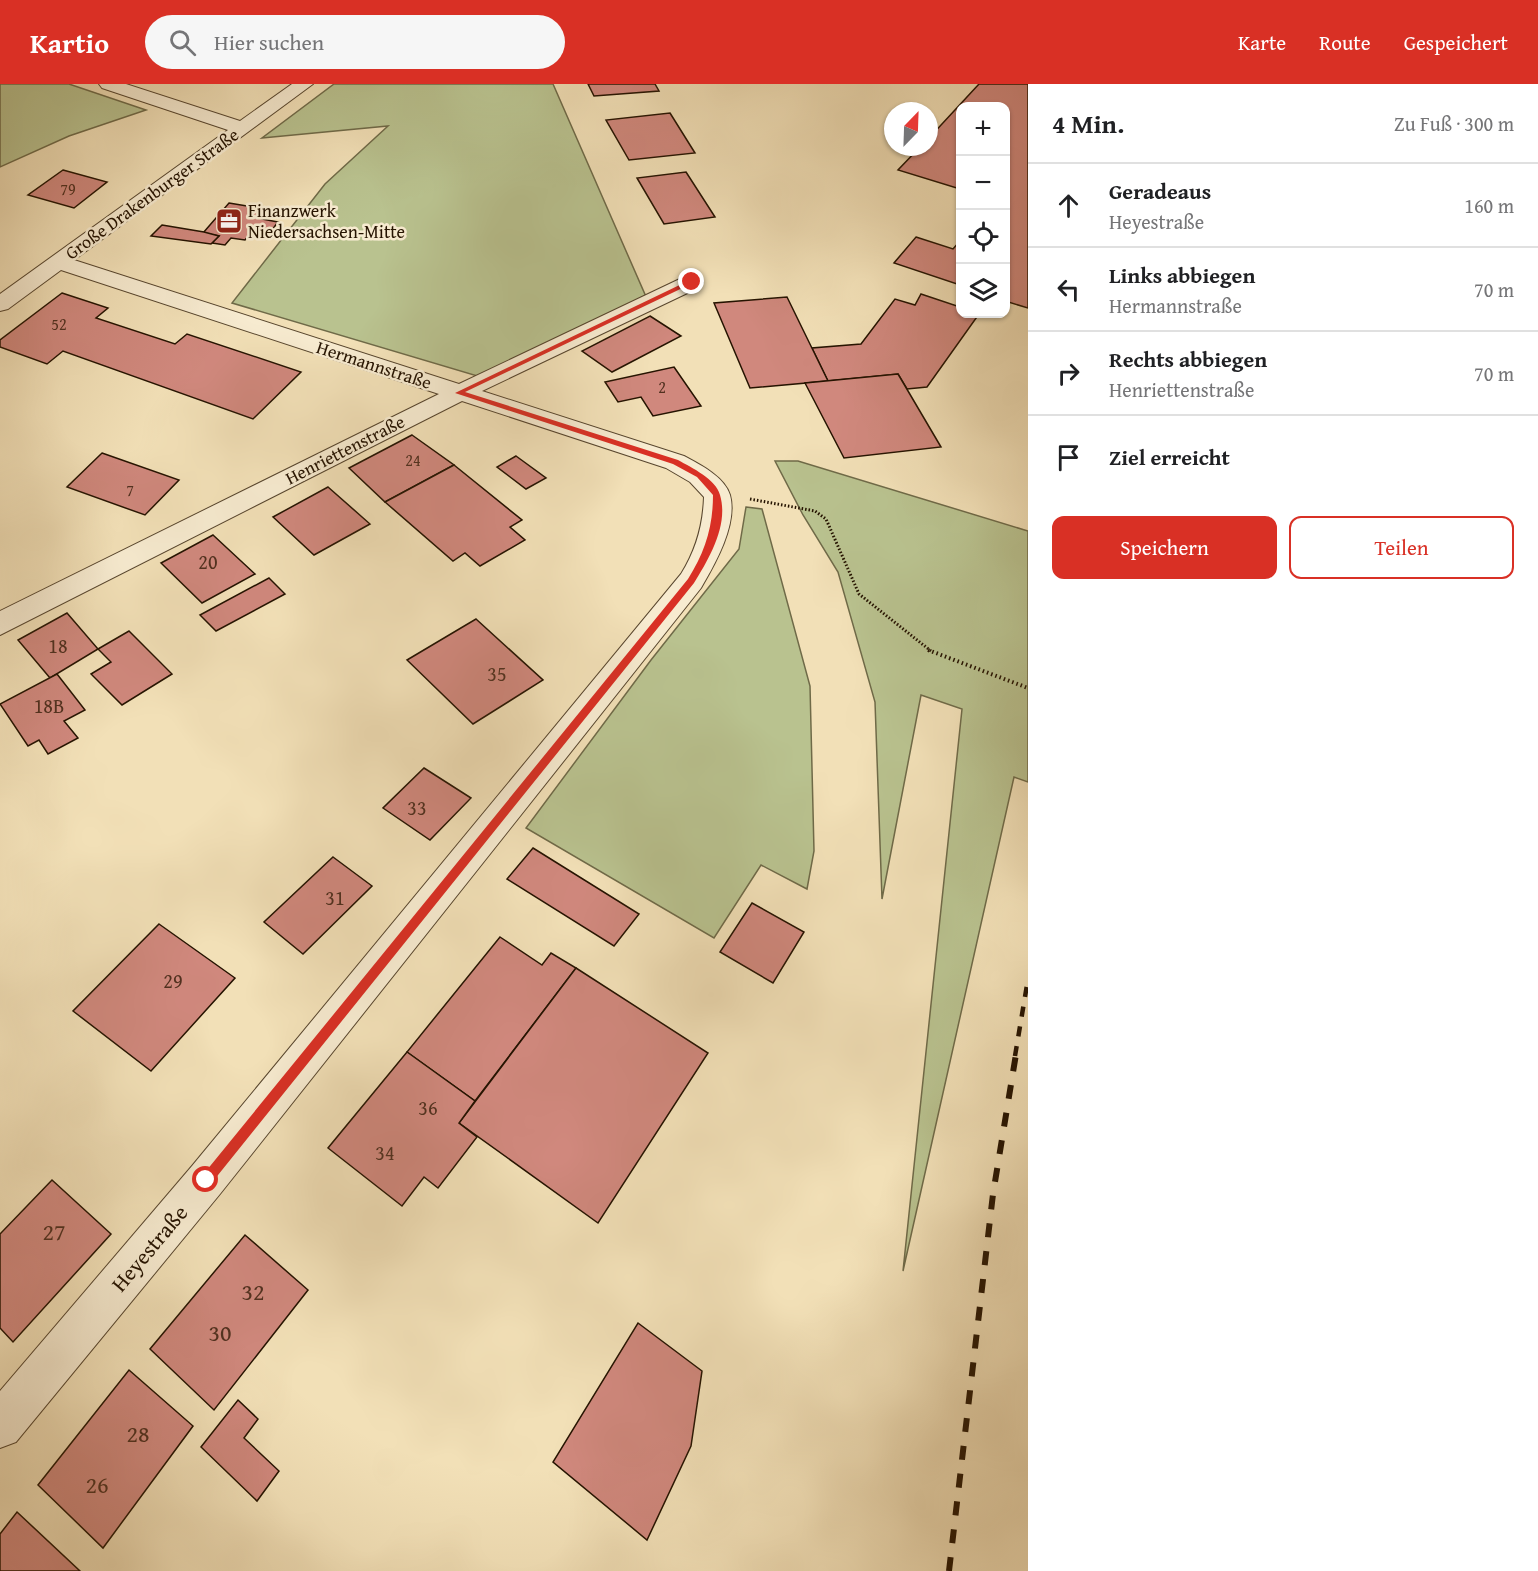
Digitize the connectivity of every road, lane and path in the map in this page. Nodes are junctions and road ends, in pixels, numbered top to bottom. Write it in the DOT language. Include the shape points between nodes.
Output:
graph roads {
  1 [pos="108,84"];
  2 [pos="304,84"];
  3 [pos="242,128"];
  4 [pos="58,262"];
  5 [pos="692,282"];
  6 [pos="0,304"];
  7 [pos="459,393"];
  8 [pos="717,495"];
  9 [pos="0,624"];
  10 [pos="1028,688"];
  11 [pos="0,1426"];
  1 -- 3 [label="street"];
  2 -- 3 [label="street, Große Drakenburger Straße"];
  3 -- 4 [label="street, Große Drakenburger Straße"];
  4 -- 6 [label="street, Große Drakenburger Straße"];
  4 -- 7 [label="street, Hermannstraße"];
  5 -- 7 [label="street, Henriettenstraße"];
  7 -- 8 [label="street, Hermannstraße" via="675,462 699,476"];
  7 -- 9 [label="street, Henriettenstraße"];
  8 -- 10 [label="path" via="815,511 826,519 859,594 928,650"];
  8 -- 11 [label="street, Heyestraße" via="717,522 705,559 691,581 214,1171"];
}
